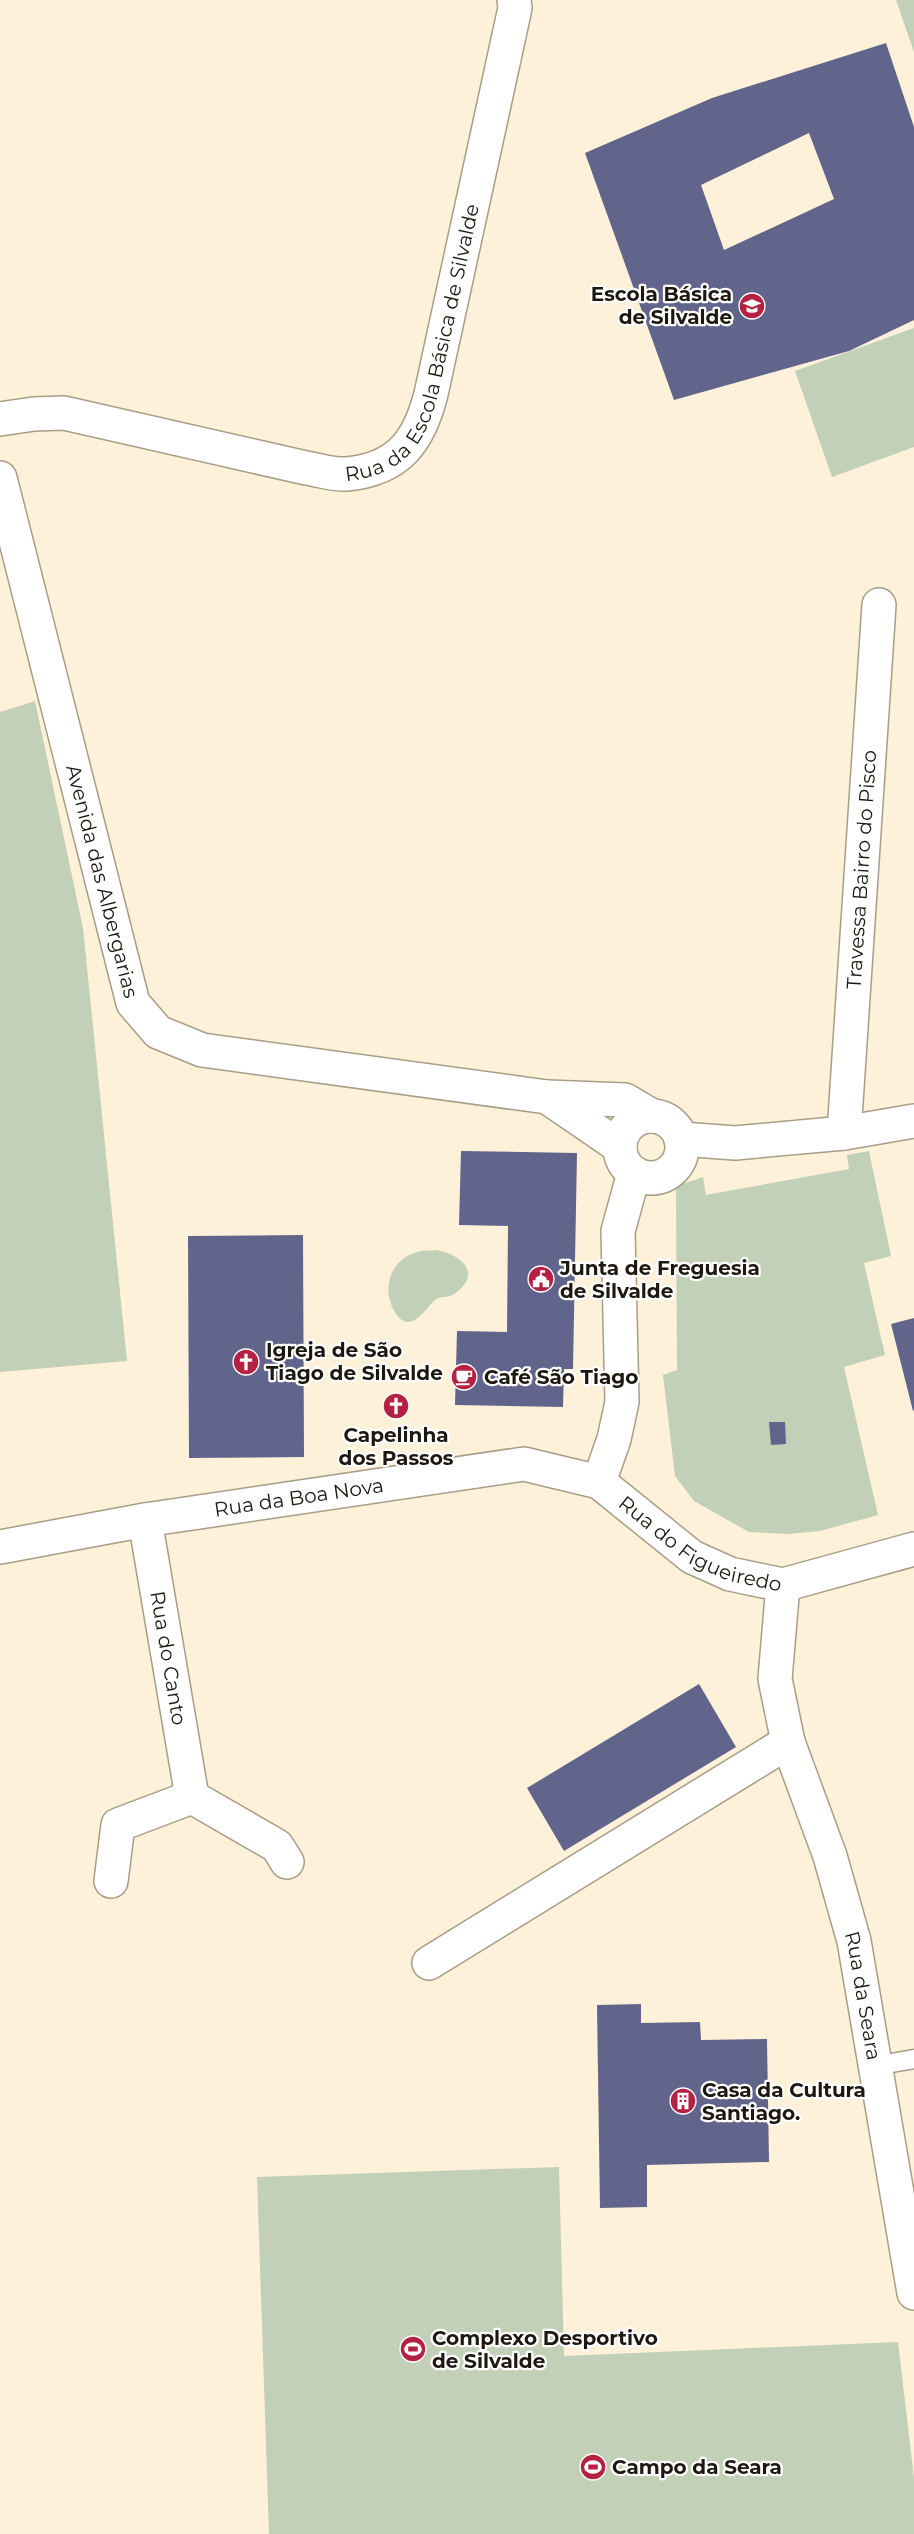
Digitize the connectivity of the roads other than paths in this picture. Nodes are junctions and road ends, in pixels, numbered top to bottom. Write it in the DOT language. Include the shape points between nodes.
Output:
graph roads {
  1 [pos="513,0"];
  2 [pos="0,419"];
  3 [pos="0,478"];
  4 [pos="879,605"];
  5 [pos="547,1097"];
  6 [pos="652,1116"];
  7 [pos="914,1121"];
  8 [pos="844,1133"];
  9 [pos="681,1139"];
  10 [pos="627,1160"];
  11 [pos="599,1482"];
  12 [pos="145,1520"];
  13 [pos="0,1547"];
  14 [pos="914,1549"];
  15 [pos="783,1585"];
  16 [pos="788,1742"];
  17 [pos="192,1797"];
  18 [pos="287,1862"];
  19 [pos="111,1881"];
  20 [pos="429,1963"];
  21 [pos="914,2059"];
  22 [pos="874,2066"];
  23 [pos="914,2294"];
  1 -- 2 [label="street, Rua da Escola Básica de Silvalde" via="515,8 426,411 413,441 398,457 346,474 64,413"];
  3 -- 5 [label="street, Avenida das Albergarias" via="133,1003 158,1032 202,1050"];
  4 -- 8 [label="street, Travessa Bairro do Pisco"];
  5 -- 6 [label="street, Avenida das Albergarias" via="625,1101"];
  5 -- 10 [label="street, Avenida das Albergarias"];
  6 -- 9 [label="street" via="670,1123"];
  6 -- 10 [label="street" via="627,1129 622,1138"];
  7 -- 8 [label="street"];
  8 -- 9 [label="street" via="735,1143"];
  9 -- 10 [label="street" via="680,1160 666,1175 645,1178"];
  10 -- 11 [label="street" via="618,1231 622,1402"];
  11 -- 12 [label="street, Rua da Boa Nova" via="524,1464"];
  11 -- 15 [label="street, Rua do Figueiredo" via="692,1557 730,1574"];
  12 -- 13 [label="street, Rua da Boa Nova"];
  12 -- 17 [label="street, Rua do Canto"];
  14 -- 15 [label="street, Rua do Figueiredo"];
  15 -- 16 [label="street, Rua da Seara" via="775,1679"];
  16 -- 20 [label="street"];
  16 -- 22 [label="street, Rua da Seara" via="830,1856 854,1941"];
  17 -- 18 [label="street" via="276,1846"];
  17 -- 19 [label="street" via="118,1825"];
  21 -- 22 [label="lane"];
  22 -- 23 [label="street, Rua da Seara"];
}
